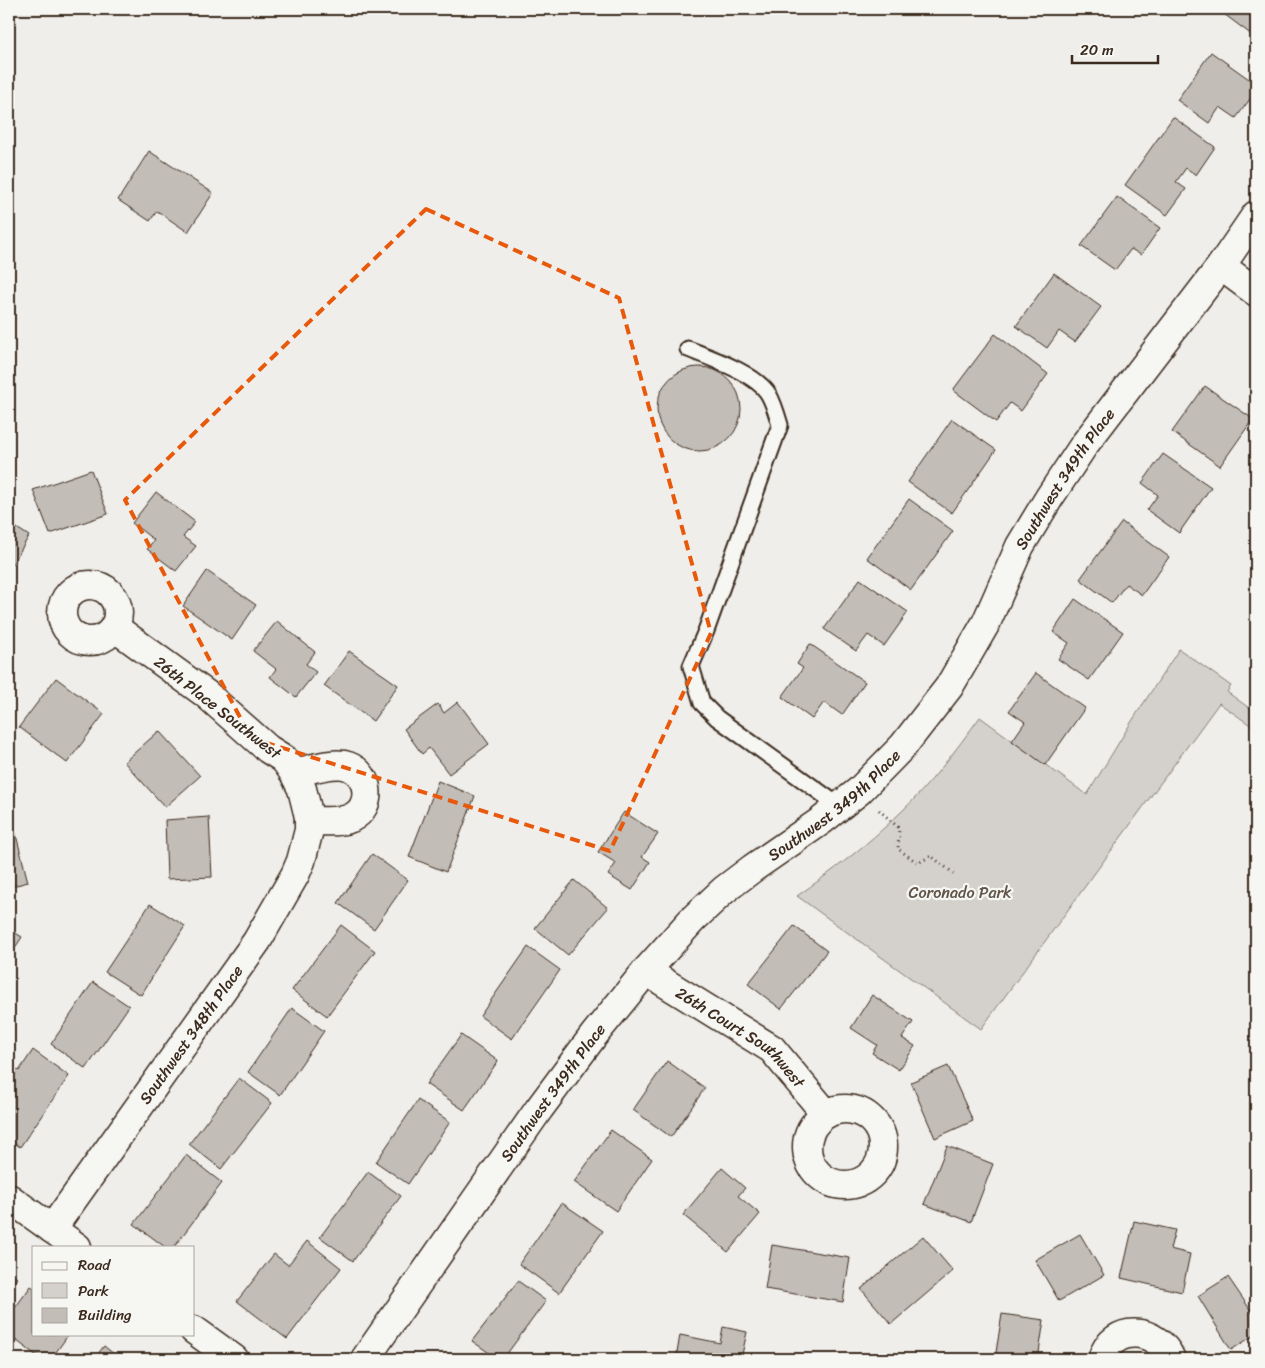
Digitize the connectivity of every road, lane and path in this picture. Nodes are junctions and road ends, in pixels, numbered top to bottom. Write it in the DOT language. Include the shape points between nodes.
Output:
graph roads {
  1 [pos="1256,215"];
  2 [pos="1221,266"];
  3 [pos="1256,292"];
  4 [pos="688,349"];
  5 [pos="114,627"];
  6 [pos="294,773"];
  7 [pos="849,798"];
  8 [pos="309,826"];
  9 [pos="957,876"];
  10 [pos="646,971"];
  11 [pos="826,1114"];
  12 [pos="9,1198"];
  13 [pos="52,1229"];
  14 [pos="76,1246"];
  15 [pos="195,1331"];
  16 [pos="234,1359"];
  17 [pos="366,1359"];
  18 [pos="1102,1359"];
  19 [pos="1170,1359"];
  1 -- 2 [label="street, Southwest 349th Place"];
  2 -- 3 [label="street"];
  2 -- 7 [label="street, Southwest 349th Place" via="1084,445 1049,498 1020,546 986,623 949,687 903,746"];
  4 -- 7 [label="lane" via="729,364 764,388 780,425 691,666 702,704 717,718"];
  5 -- 6 [label="street, 26th Place Southwest" via="206,694 268,749 284,759"];
  6 -- 8 [label="street, 26th Place Southwest" via="307,804"];
  6 -- 8 [label="street, 26th Place Southwest" via="336,764 356,770 364,778 367,789 362,810 342,821"];
  7 -- 9 [label="path" via="899,828 898,849 918,862 931,856"];
  7 -- 10 [label="street, Southwest 349th Place" via="724,890"];
  8 -- 13 [label="street, Southwest 348th Place" via="295,875 257,941"];
  10 -- 11 [label="street, 26th Court Southwest" via="772,1049"];
  10 -- 17 [label="street, Southwest 349th Place" via="539,1109"];
  12 -- 13 [label="street"];
  13 -- 14 [label="street"];
  15 -- 16 [label="street"];
  18 -- 19 [label="street" via="1111,1343 1134,1333 1158,1341"];
}
